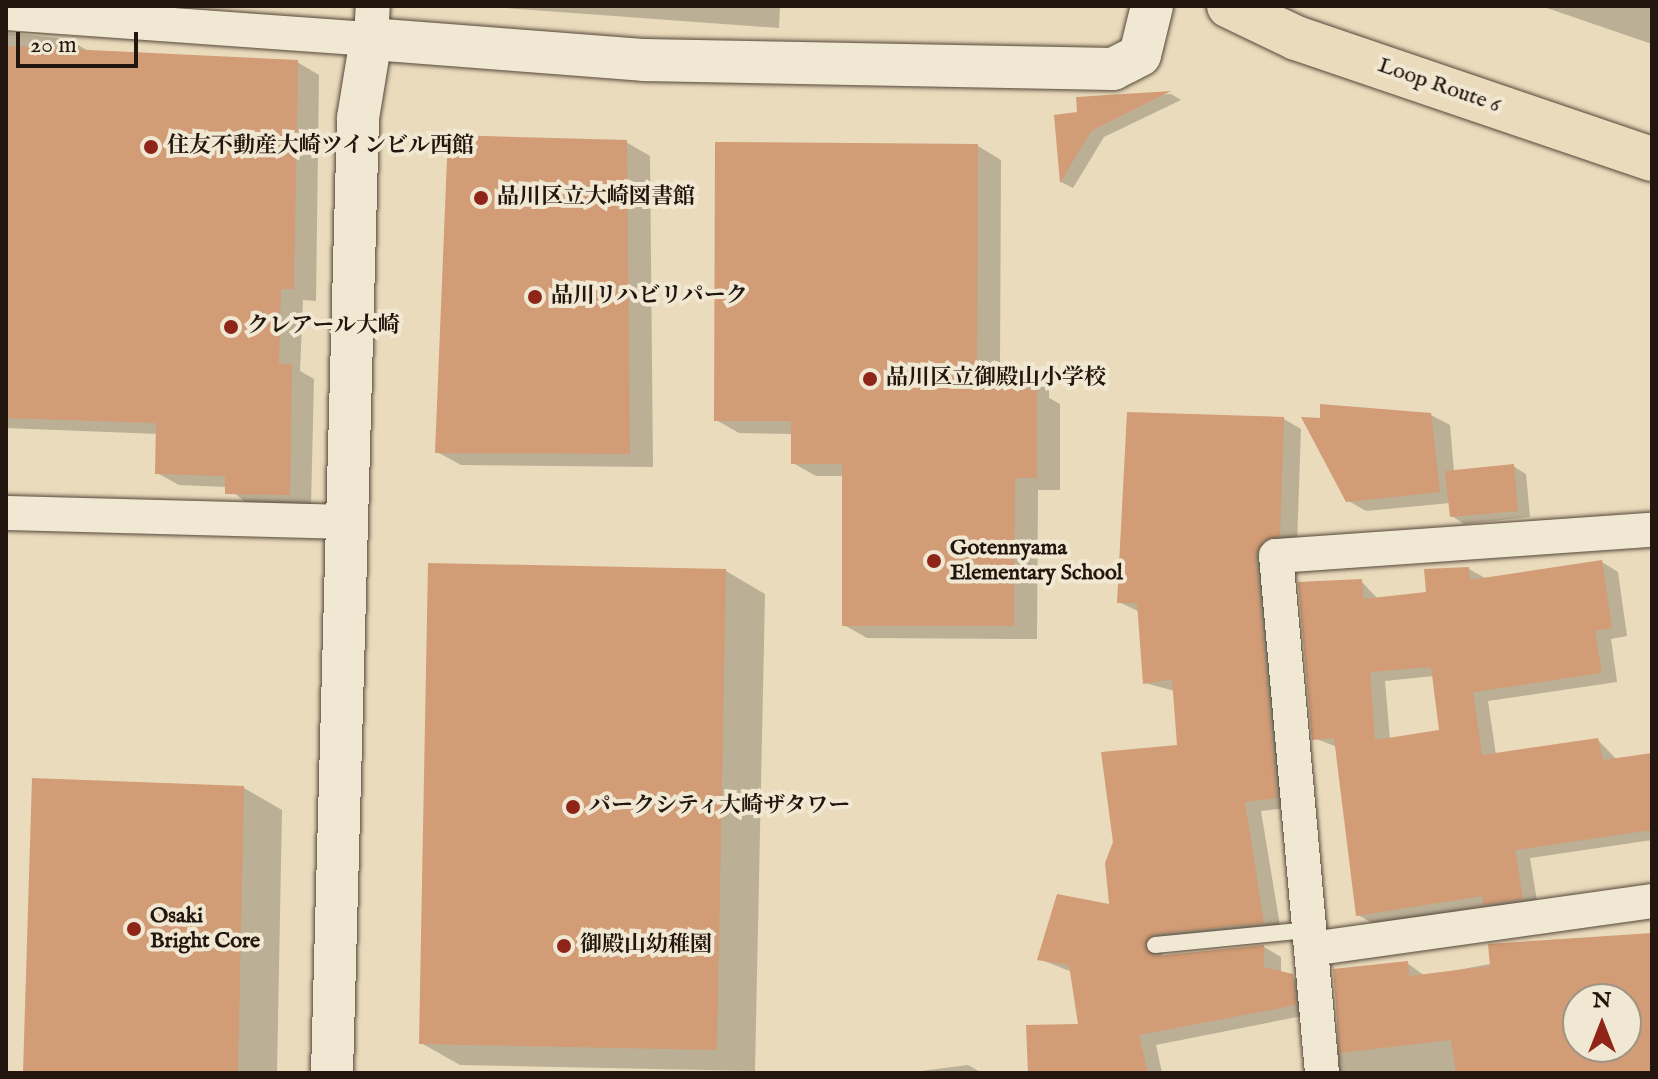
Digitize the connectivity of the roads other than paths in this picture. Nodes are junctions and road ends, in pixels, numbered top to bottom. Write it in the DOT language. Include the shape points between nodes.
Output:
graph roads {
  1 [pos="1152,6"];
  2 [pos="1229,6"];
  3 [pos="6,13"];
  4 [pos="372,23"];
  5 [pos="1652,159"];
  6 [pos="6,513"];
  7 [pos="350,522"];
  8 [pos="1652,530"];
  9 [pos="1652,901"];
  10 [pos="1310,940"];
  11 [pos="1155,945"];
  12 [pos="332,1073"];
  13 [pos="1322,1073"];
  1 -- 4 [label="street" via="1140,55 1113,69 658,60"];
  2 -- 5 [label="main road, Loop Route 6" via="1296,38"];
  3 -- 4 [label="street"];
  4 -- 7 [label="street" via="358,118"];
  6 -- 7 [label="street"];
  7 -- 12 [label="street"];
  8 -- 10 [label="street" via="1276,556"];
  9 -- 10 [label="street"];
  10 -- 11 [label="lane"];
  10 -- 13 [label="street"];
}
